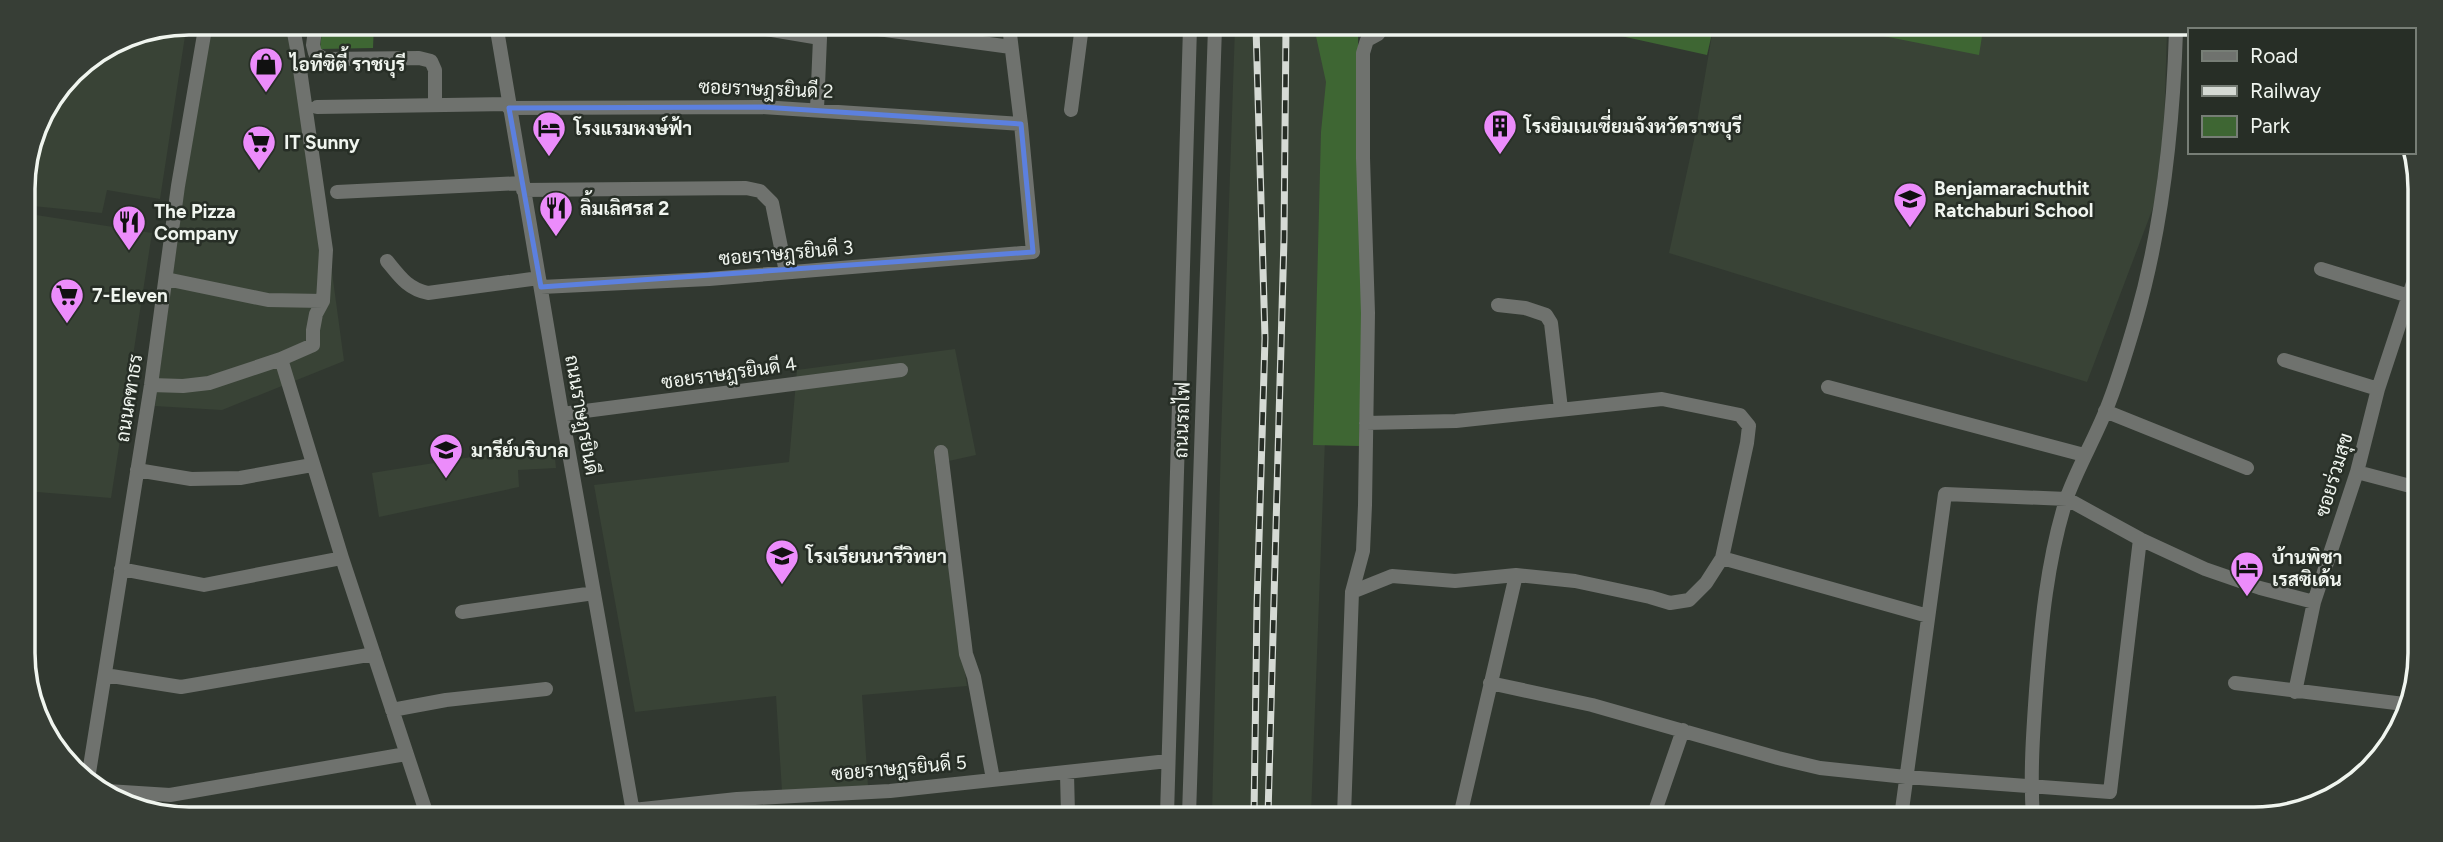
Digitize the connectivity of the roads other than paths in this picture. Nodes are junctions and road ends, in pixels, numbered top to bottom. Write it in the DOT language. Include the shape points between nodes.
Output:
graph roads {
  1 [pos="204,35"];
  2 [pos="294,35"];
  3 [pos="314,35"];
  4 [pos="498,35"];
  5 [pos="802,35"];
  6 [pos="922,35"];
  7 [pos="1010,35"];
  8 [pos="1081,35"];
  9 [pos="1190,35"];
  10 [pos="1215,35"];
  11 [pos="1376,35"];
  12 [pos="2177,35"];
  13 [pos="1011,47"];
  14 [pos="2182,54"];
  15 [pos="435,104"];
  16 [pos="509,106"];
  17 [pos="317,107"];
  18 [pos="817,109"];
  19 [pos="1071,110"];
  20 [pos="1021,124"];
  21 [pos="522,186"];
  22 [pos="337,192"];
  23 [pos="387,261"];
  24 [pos="2321,269"];
  25 [pos="786,272"];
  26 [pos="166,279"];
  27 [pos="540,283"];
  28 [pos="2408,296"];
  29 [pos="2408,299"];
  30 [pos="323,301"];
  31 [pos="1498,305"];
  32 [pos="281,359"];
  33 [pos="2284,360"];
  34 [pos="901,370"];
  35 [pos="151,385"];
  36 [pos="1828,387"];
  37 [pos="2378,389"];
  38 [pos="1561,409"];
  39 [pos="2105,411"];
  40 [pos="562,414"];
  41 [pos="1366,422"];
  42 [pos="941,452"];
  43 [pos="2084,454"];
  44 [pos="312,465"];
  45 [pos="2247,468"];
  46 [pos="137,470"];
  47 [pos="2357,472"];
  48 [pos="2408,485"];
  49 [pos="2067,499"];
  50 [pos="2140,539"];
  51 [pos="342,558"];
  52 [pos="1722,558"];
  53 [pos="121,569"];
  54 [pos="1516,575"];
  55 [pos="1352,592"];
  56 [pos="594,593"];
  57 [pos="2314,602"];
  58 [pos="462,612"];
  59 [pos="1928,616"];
  60 [pos="374,654"];
  61 [pos="105,675"];
  62 [pos="1490,683"];
  63 [pos="2235,683"];
  64 [pos="545,690"];
  65 [pos="2295,692"];
  66 [pos="2399,704"];
  67 [pos="392,710"];
  68 [pos="1683,730"];
  69 [pos="406,754"];
  70 [pos="1168,761"];
  71 [pos="89,770"];
  72 [pos="1067,774"];
  73 [pos="1906,777"];
  74 [pos="993,779"];
  75 [pos="2030,786"];
  76 [pos="124,792"];
  77 [pos="424,807"];
  78 [pos="632,807"];
  79 [pos="668,807"];
  80 [pos="1068,807"];
  81 [pos="1167,807"];
  82 [pos="1189,807"];
  83 [pos="1345,807"];
  84 [pos="1462,807"];
  85 [pos="1656,807"];
  86 [pos="1902,807"];
  87 [pos="2031,807"];
  1 -- 26 [label="street, ถนนคฑาธร"];
  2 -- 30 [label="street" via="326,250"];
  3 -- 15 [label="street" via="319,57 431,61"];
  4 -- 16 [label="street, ถนนราษฎรยินดี"];
  5 -- 18 [label="street" via="820,38"];
  6 -- 13 [label="street"];
  7 -- 13 [label="street"];
  8 -- 19 [label="street"];
  9 -- 70 [label="street, ถนนรถไฟ"];
  10 -- 82 [label="street, ถนนรถไฟ"];
  11 -- 41 [label="street" via="1367,40 1363,53"];
  12 -- 14 [label="street"];
  13 -- 20 [label="street"];
  14 -- 39 [label="street" via="2164,195 2137,316"];
  15 -- 16 [label="street, ซอยราษฎรยินดี 2"];
  15 -- 17 [label="street, ซอยราษฎรยินดี 2"];
  16 -- 18 [label="street, ซอยราษฎรยินดี 2"];
  16 -- 21 [label="street, ถนนราษฎรยินดี"];
  18 -- 20 [label="street, ซอยราษฎรยินดี 2"];
  20 -- 25 [label="street, ซอยราษฎรยินดี 3" via="1033,252"];
  21 -- 22 [label="street"];
  21 -- 25 [label="street" via="760,191 772,203"];
  21 -- 27 [label="street, ถนนราษฎรยินดี"];
  23 -- 27 [label="street, ซอยราษฎรยินดี 3" via="414,290 428,293"];
  24 -- 28 [label="street"];
  25 -- 27 [label="street, ซอยราษฎรยินดี 3" via="709,279"];
  26 -- 30 [label="street" via="268,300"];
  26 -- 35 [label="street, ถนนคฑาธร"];
  27 -- 40 [label="street, ถนนราษฎรยินดี"];
  29 -- 37 [label="street, ซอยร่วมสุข"];
  30 -- 32 [label="street" via="316,314 313,345"];
  31 -- 38 [label="street" via="1546,315"];
  32 -- 35 [label="street" via="209,383"];
  32 -- 44 [label="street"];
  33 -- 37 [label="street"];
  34 -- 40 [label="street, ซอยราษฎรยินดี 4"];
  35 -- 46 [label="street, ถนนคฑาธร"];
  36 -- 43 [label="street"];
  37 -- 47 [label="street, ซอยร่วมสุข"];
  38 -- 41 [label="street" via="1455,421"];
  38 -- 52 [label="street" via="1662,399 1740,415 1749,426 1748,443"];
  39 -- 43 [label="street"];
  39 -- 45 [label="street"];
  40 -- 56 [label="street, ถนนราษฎรยินดี"];
  41 -- 55 [label="street" via="1363,551"];
  42 -- 74 [label="street" via="966,654"];
  43 -- 49 [label="street"];
  44 -- 46 [label="street" via="240,478 191,479"];
  44 -- 51 [label="street"];
  46 -- 53 [label="street, ถนนคฑาธร"];
  47 -- 48 [label="street"];
  47 -- 57 [label="street, ซอยร่วมสุข"];
  49 -- 50 [label="street"];
  49 -- 59 [label="street" via="1945,494"];
  49 -- 75 [label="street" via="2050,563 2040,628"];
  50 -- 57 [label="street" via="2205,569"];
  50 -- 75 [label="street" via="2110,792"];
  51 -- 53 [label="street" via="204,585"];
  51 -- 60 [label="street"];
  52 -- 54 [label="street" via="1689,600 1670,603 1575,581"];
  52 -- 59 [label="street"];
  53 -- 61 [label="street, ถนนคฑาธร"];
  54 -- 55 [label="street" via="1455,581 1392,576"];
  54 -- 62 [label="street"];
  55 -- 83 [label="street"];
  56 -- 58 [label="street"];
  56 -- 78 [label="street, ถนนราษฎรยินดี"];
  57 -- 65 [label="street, ซอยร่วมสุข"];
  59 -- 73 [label="street"];
  60 -- 61 [label="street" via="181,687"];
  60 -- 67 [label="street"];
  61 -- 71 [label="street, ถนนคฑาธร"];
  62 -- 68 [label="street"];
  62 -- 84 [label="street"];
  63 -- 65 [label="street"];
  64 -- 67 [label="street"];
  65 -- 66 [label="street"];
  67 -- 69 [label="street"];
  68 -- 73 [label="street" via="1821,768"];
  68 -- 85 [label="street"];
  69 -- 76 [label="street" via="170,795"];
  69 -- 77 [label="street"];
  70 -- 72 [label="street, ซอยราษฎรยินดี 5"];
  70 -- 81 [label="street, ถนนรถไฟ"];
  72 -- 74 [label="street, ซอยราษฎรยินดี 5"];
  72 -- 80 [label="street"];
  73 -- 75 [label="street"];
  73 -- 86 [label="street"];
  74 -- 79 [label="street, ซอยราษฎรยินดี 5"];
  75 -- 87 [label="street"];
}
